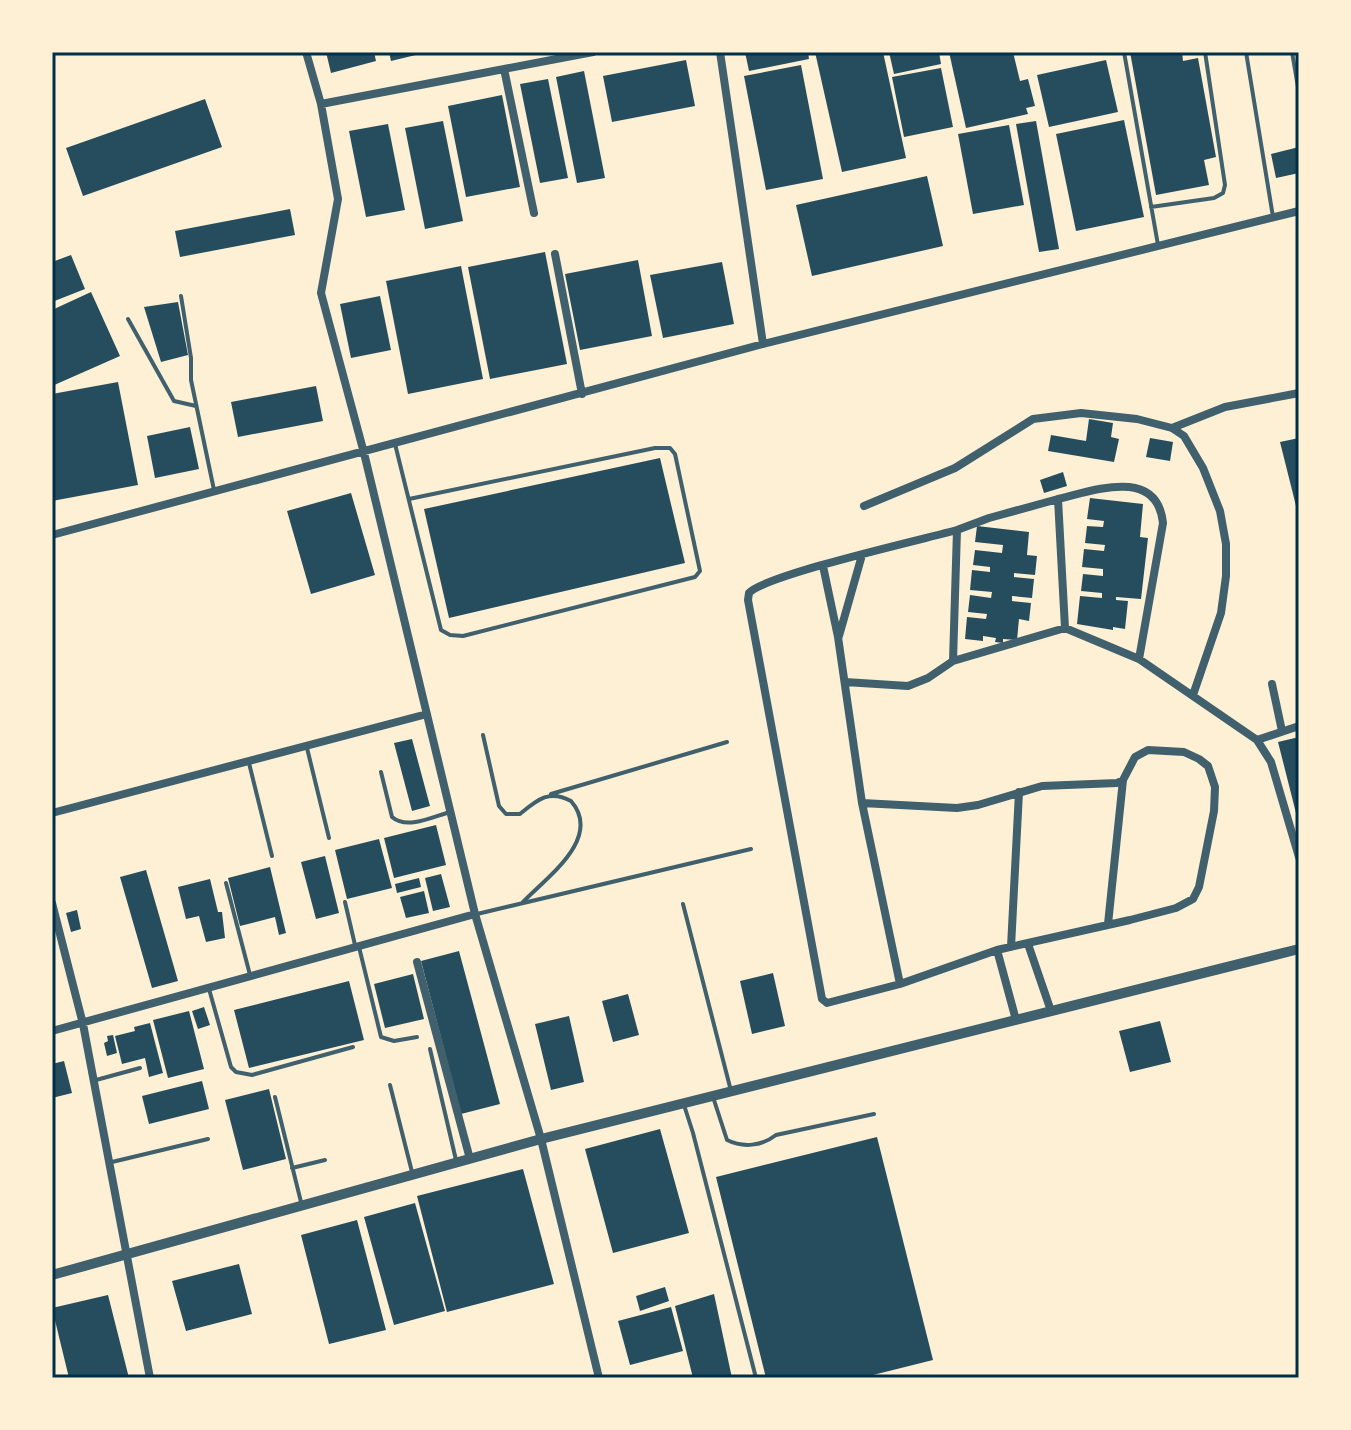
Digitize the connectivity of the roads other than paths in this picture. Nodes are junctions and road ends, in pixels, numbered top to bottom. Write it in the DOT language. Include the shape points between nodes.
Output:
graph roads {
  1 [pos="306,52"];
  2 [pos="593,52"];
  3 [pos="720,52"];
  4 [pos="1124,52"];
  5 [pos="1205,52"];
  6 [pos="1246,52"];
  7 [pos="1292,52"];
  8 [pos="504,69"];
  9 [pos="1299,93"];
  10 [pos="321,104"];
  11 [pos="1151,207"];
  12 [pos="1299,211"];
  13 [pos="534,213"];
  14 [pos="1273,217"];
  15 [pos="1158,245"];
  16 [pos="555,254"];
  17 [pos="181,296"];
  18 [pos="128,319"];
  19 [pos="763,344"];
  20 [pos="1299,393"];
  21 [pos="582,394"];
  22 [pos="196,406"];
  23 [pos="1172,428"];
  24 [pos="395,444"];
  25 [pos="364,453"];
  26 [pos="215,493"];
  27 [pos="409,499"];
  28 [pos="1058,499"];
  29 [pos="864,506"];
  30 [pos="957,530"];
  31 [pos="52,535"];
  32 [pos="862,555"];
  33 [pos="823,566"];
  34 [pos="1065,628"];
  35 [pos="838,637"];
  36 [pos="1139,659"];
  37 [pos="953,661"];
  38 [pos="845,682"];
  39 [pos="1272,684"];
  40 [pos="1193,695"];
  41 [pos="427,714"];
  42 [pos="1299,726"];
  43 [pos="1282,731"];
  44 [pos="483,735"];
  45 [pos="1257,740"];
  46 [pos="727,742"];
  47 [pos="306,746"];
  48 [pos="1299,753"];
  49 [pos="1299,759"];
  50 [pos="248,761"];
  51 [pos="381,772"];
  52 [pos="1123,780"];
  53 [pos="1019,792"];
  54 [pos="545,795"];
  55 [pos="862,803"];
  56 [pos="450,812"];
  57 [pos="52,813"];
  58 [pos="329,838"];
  59 [pos="751,849"];
  60 [pos="272,856"];
  61 [pos="1299,857"];
  62 [pos="226,883"];
  63 [pos="345,902"];
  64 [pos="52,903"];
  65 [pos="521,903"];
  66 [pos="683,904"];
  67 [pos="475,914"];
  68 [pos="1108,924"];
  69 [pos="1028,944"];
  70 [pos="358,947"];
  71 [pos="1011,947"];
  72 [pos="1299,949"];
  73 [pos="997,950"];
  74 [pos="417,962"];
  75 [pos="250,978"];
  76 [pos="900,984"];
  77 [pos="209,989"];
  78 [pos="1051,1011"];
  79 [pos="1016,1020"];
  80 [pos="83,1024"];
  81 [pos="52,1031"];
  82 [pos="417,1037"];
  83 [pos="353,1047"];
  84 [pos="430,1049"];
  85 [pos="140,1068"];
  86 [pos="94,1081"];
  87 [pos="390,1085"];
  88 [pos="731,1093"];
  89 [pos="275,1097"];
  90 [pos="713,1097"];
  91 [pos="684,1105"];
  92 [pos="874,1114"];
  93 [pos="208,1139"];
  94 [pos="541,1139"];
  95 [pos="470,1159"];
  96 [pos="325,1160"];
  97 [pos="457,1162"];
  98 [pos="109,1163"];
  99 [pos="292,1168"];
  100 [pos="412,1174"];
  101 [pos="301,1205"];
  102 [pos="126,1254"];
  103 [pos="52,1275"];
  104 [pos="150,1378"];
  105 [pos="599,1378"];
  106 [pos="756,1378"];
  1 -- 10 [label="street"];
  2 -- 8 [label="street"];
  3 -- 19 [label="street"];
  4 -- 11 [label="lane"];
  5 -- 11 [label="lane" via="1223,193"];
  6 -- 14 [label="lane"];
  7 -- 9 [label="lane"];
  8 -- 10 [label="street"];
  8 -- 13 [label="street"];
  10 -- 25 [label="street" via="338,199 321,293"];
  11 -- 15 [label="lane"];
  12 -- 14 [label="street"];
  14 -- 15 [label="street"];
  15 -- 19 [label="street"];
  16 -- 21 [label="street"];
  17 -- 22 [label="lane"];
  18 -- 22 [label="lane" via="174,401"];
  19 -- 21 [label="street"];
  20 -- 23 [label="street" via="1225,407"];
  21 -- 24 [label="street"];
  22 -- 26 [label="lane"];
  23 -- 29 [label="street" via="1081,413 1033,419 955,468"];
  23 -- 40 [label="street" via="1184,436 1203,468 1226,544 1221,613"];
  24 -- 25 [label="street"];
  24 -- 27 [label="lane"];
  25 -- 26 [label="street"];
  25 -- 41 [label="street"];
  26 -- 31 [label="street"];
  27 -- 27 [label="lane" via="441,630 450,635 664,585 700,571 670,448"];
  28 -- 30 [label="street"];
  28 -- 34 [label="street"];
  28 -- 36 [label="street" via="1113,486 1134,487 1152,498 1162,514"];
  30 -- 32 [label="street"];
  30 -- 37 [label="street"];
  32 -- 33 [label="street"];
  32 -- 35 [label="street"];
  33 -- 35 [label="street"];
  33 -- 76 [label="street" via="754,588 748,600 822,999 827,1003"];
  34 -- 36 [label="street"];
  34 -- 37 [label="street"];
  35 -- 38 [label="street"];
  36 -- 40 [label="street"];
  37 -- 38 [label="street" via="908,686"];
  38 -- 55 [label="street"];
  39 -- 43 [label="street"];
  40 -- 45 [label="street"];
  41 -- 47 [label="street"];
  41 -- 56 [label="street"];
  42 -- 43 [label="street"];
  43 -- 45 [label="street"];
  44 -- 54 [label="lane" via="499,806 506,814 520,814"];
  45 -- 61 [label="street" via="1271,762"];
  46 -- 54 [label="lane"];
  47 -- 50 [label="street"];
  47 -- 58 [label="lane"];
  48 -- 49 [label="lane"];
  50 -- 57 [label="street"];
  50 -- 60 [label="lane"];
  51 -- 56 [label="lane" via="396,821 404,824"];
  52 -- 53 [label="street"];
  52 -- 68 [label="street"];
  52 -- 68 [label="street" via="1140,753 1184,752 1208,766 1215,796 1193,899"];
  53 -- 55 [label="street" via="957,808"];
  53 -- 71 [label="street"];
  54 -- 65 [label="lane" via="571,801 579,815 579,836"];
  55 -- 76 [label="street"];
  56 -- 67 [label="street"];
  59 -- 65 [label="lane"];
  62 -- 75 [label="lane"];
  63 -- 70 [label="lane"];
  64 -- 80 [label="street"];
  65 -- 67 [label="lane"];
  66 -- 88 [label="lane"];
  67 -- 70 [label="street"];
  67 -- 94 [label="street"];
  68 -- 69 [label="street"];
  69 -- 71 [label="street"];
  69 -- 78 [label="street"];
  70 -- 75 [label="street"];
  70 -- 82 [label="lane" via="381,1037"];
  71 -- 73 [label="street"];
  72 -- 78 [label="street"];
  73 -- 76 [label="street"];
  73 -- 79 [label="street"];
  74 -- 95 [label="street"];
  75 -- 77 [label="street"];
  77 -- 80 [label="street"];
  77 -- 83 [label="lane" via="236,1072 252,1075"];
  78 -- 79 [label="street"];
  79 -- 88 [label="street"];
  80 -- 81 [label="street"];
  80 -- 86 [label="street"];
  84 -- 97 [label="lane"];
  85 -- 86 [label="lane"];
  86 -- 98 [label="street"];
  87 -- 100 [label="lane"];
  88 -- 90 [label="street"];
  89 -- 99 [label="lane"];
  90 -- 91 [label="street"];
  90 -- 92 [label="lane" via="727,1140 748,1146"];
  91 -- 94 [label="street"];
  91 -- 106 [label="lane"];
  93 -- 98 [label="lane"];
  94 -- 95 [label="street"];
  94 -- 105 [label="street"];
  95 -- 97 [label="street"];
  96 -- 99 [label="lane"];
  97 -- 100 [label="street"];
  98 -- 102 [label="street"];
  99 -- 101 [label="lane"];
  100 -- 101 [label="street"];
  101 -- 102 [label="street"];
  102 -- 103 [label="street"];
  102 -- 104 [label="street"];
}
